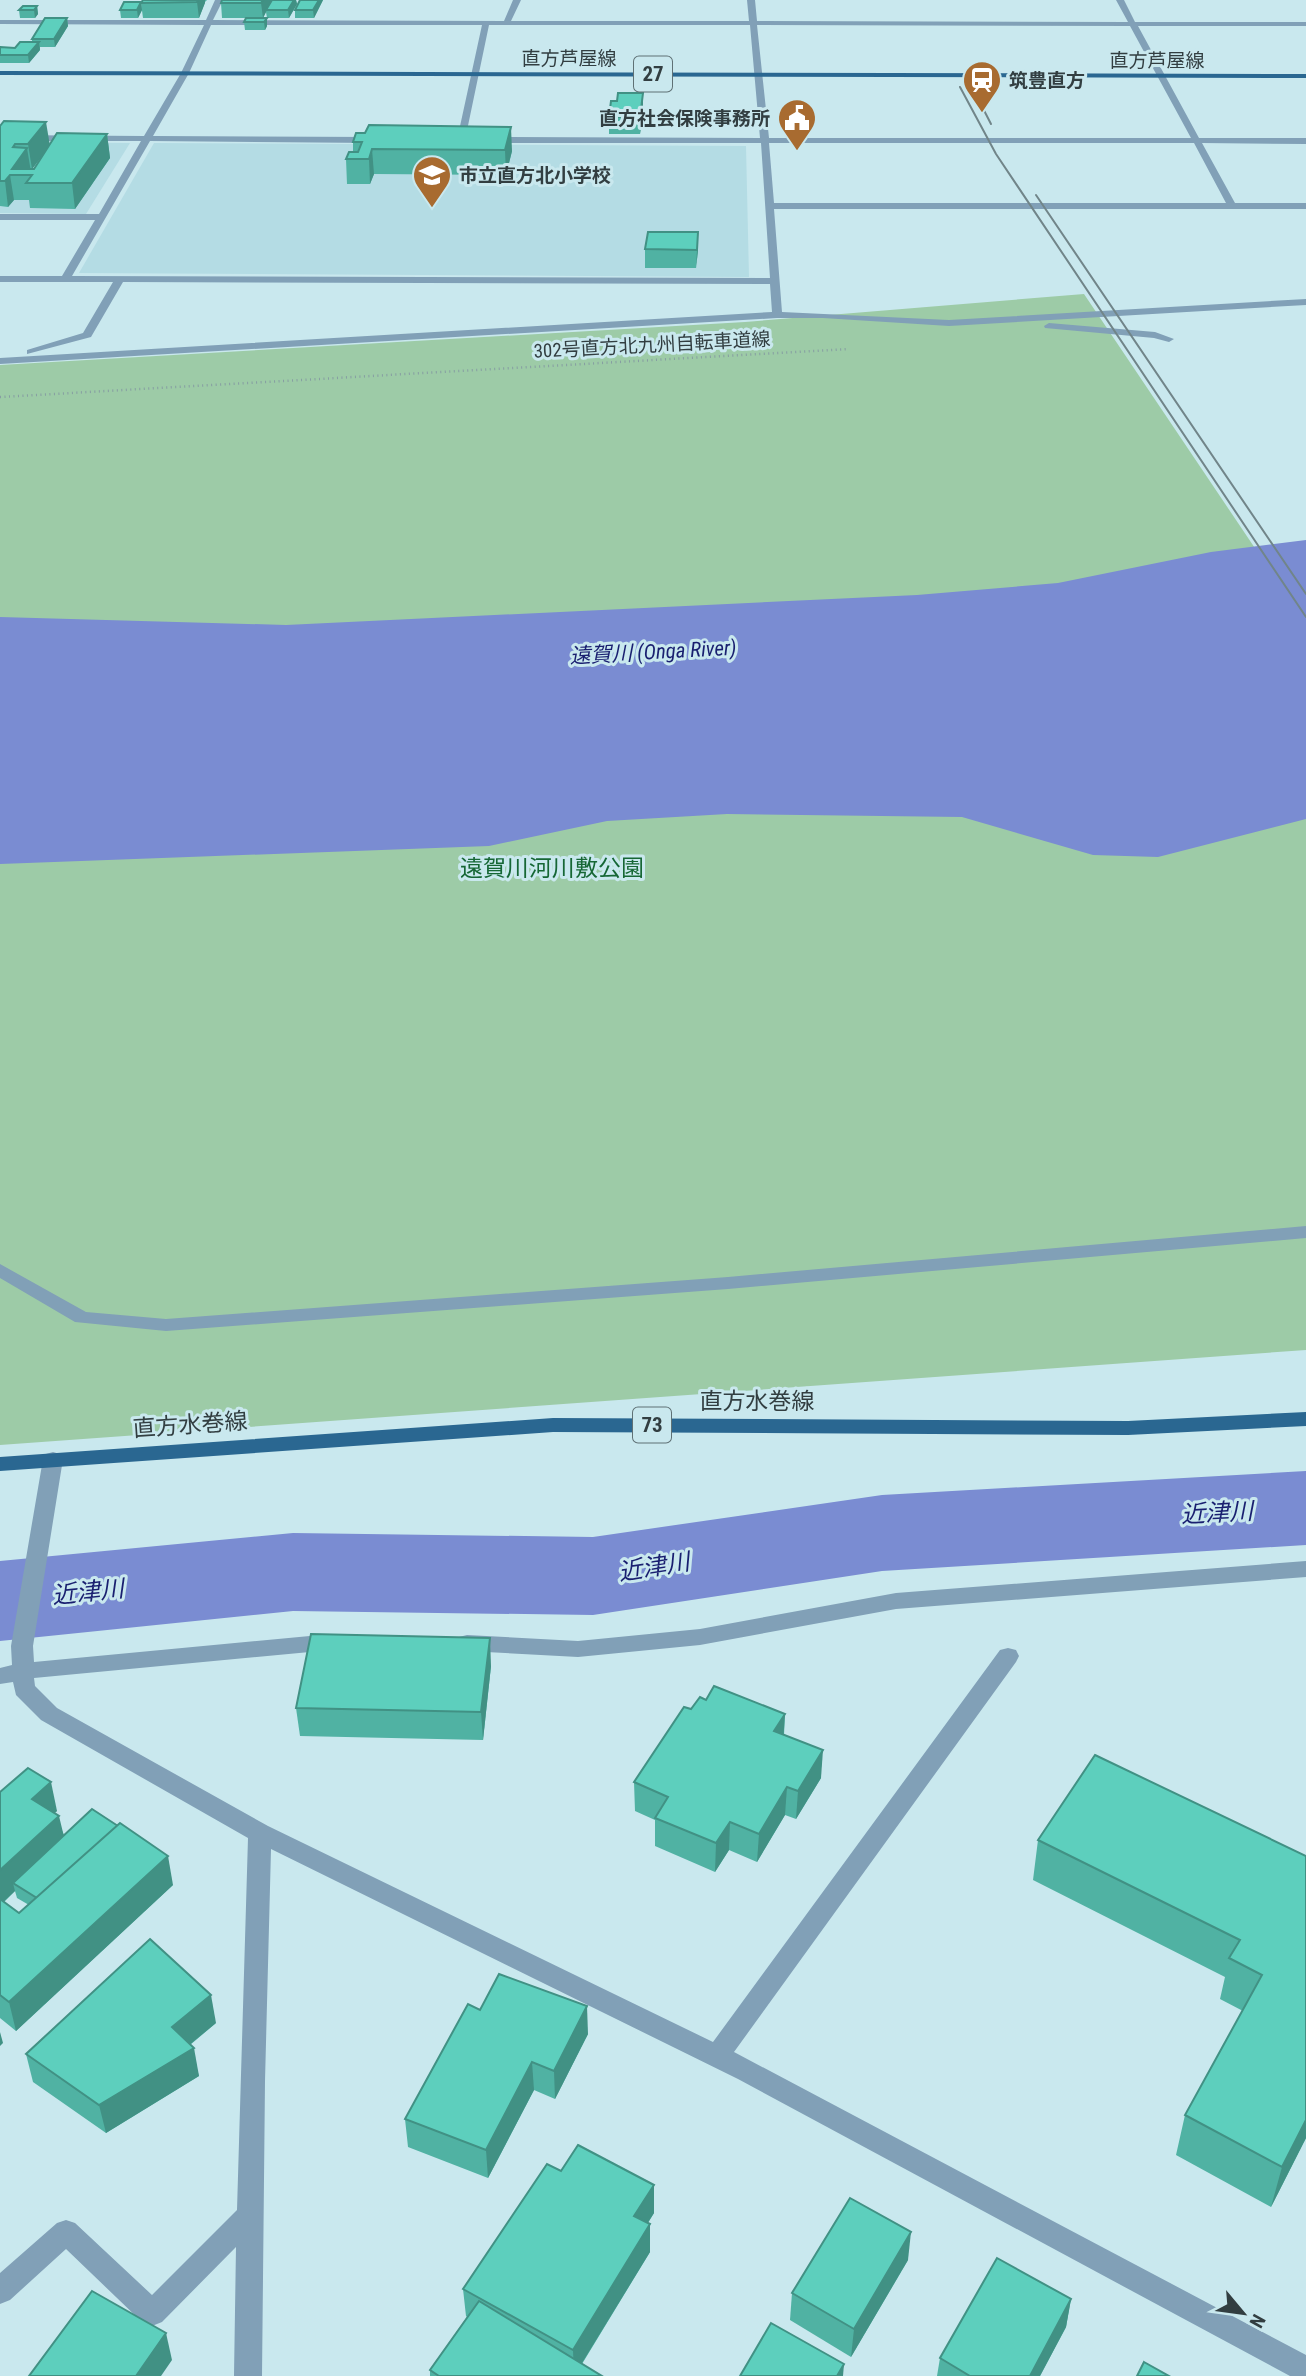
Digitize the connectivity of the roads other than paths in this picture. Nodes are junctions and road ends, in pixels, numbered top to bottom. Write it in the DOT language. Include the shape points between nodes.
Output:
graph roads {
  1 [pos="219,0"];
  2 [pos="516,0"];
  3 [pos="751,0"];
  4 [pos="1120,0"];
  5 [pos="210,21"];
  6 [pos="0,22"];
  7 [pos="486,22"];
  8 [pos="507,22"];
  9 [pos="752,23"];
  10 [pos="1133,24"];
  11 [pos="1306,24"];
  12 [pos="0,73"];
  13 [pos="185,74"];
  14 [pos="475,74"];
  15 [pos="758,74"];
  16 [pos="1160,75"];
  17 [pos="1306,76"];
  18 [pos="0,138"];
  19 [pos="146,139"];
  20 [pos="379,139"];
  21 [pos="447,140"];
  22 [pos="461,140"];
  23 [pos="765,141"];
  24 [pos="1306,141"];
  25 [pos="1196,142"];
  26 [pos="770,206"];
  27 [pos="1232,206"];
  28 [pos="1306,206"];
  29 [pos="0,217"];
  30 [pos="100,217"];
  31 [pos="0,279"];
  32 [pos="65,279"];
  33 [pos="119,280"];
  34 [pos="774,281"];
  35 [pos="1306,302"];
  36 [pos="777,315"];
  37 [pos="990,320"];
  38 [pos="1169,339"];
  39 [pos="1,361"];
  40 [pos="1306,1231"];
  41 [pos="0,1270"];
  42 [pos="1306,1419"];
  43 [pos="52,1459"];
  44 [pos="0,1464"];
  45 [pos="1306,1569"];
  46 [pos="357,1639"];
  47 [pos="446,1642"];
  48 [pos="1008,1656"];
  49 [pos="11,1674"];
  50 [pos="260,1833"];
  51 [pos="717,2056"];
  52 [pos="251,2214"];
  53 [pos="0,2291"];
  54 [pos="1306,2370"];
  55 [pos="248,2376"];
  1 -- 5 [label="street"];
  2 -- 8 [label="street"];
  3 -- 9 [label="street"];
  4 -- 10 [label="street"];
  5 -- 6 [label="street"];
  5 -- 7 [label="street"];
  5 -- 13 [label="street"];
  7 -- 8 [label="street"];
  7 -- 14 [label="street"];
  8 -- 9 [label="street"];
  9 -- 10 [label="street"];
  9 -- 15 [label="street"];
  10 -- 11 [label="street"];
  10 -- 16 [label="street"];
  12 -- 13 [label="main road, 直方芦屋線 / 27"];
  13 -- 14 [label="main road, 直方芦屋線 / 27"];
  13 -- 19 [label="street"];
  14 -- 15 [label="main road, 直方芦屋線 / 27"];
  14 -- 22 [label="street"];
  15 -- 16 [label="main road, 直方芦屋線 / 27"];
  15 -- 23 [label="street"];
  16 -- 17 [label="main road, 直方芦屋線 / 27"];
  16 -- 25 [label="street"];
  18 -- 19 [label="street"];
  19 -- 20 [label="street"];
  19 -- 30 [label="street"];
  21 -- 22 [label="street"];
  22 -- 23 [label="street"];
  23 -- 25 [label="street"];
  23 -- 26 [label="street"];
  24 -- 25 [label="street"];
  25 -- 27 [label="street"];
  26 -- 27 [label="street"];
  26 -- 34 [label="street"];
  27 -- 28 [label="street"];
  29 -- 30 [label="street"];
  30 -- 32 [label="street"];
  31 -- 32 [label="street"];
  32 -- 33 [label="street"];
  33 -- 34 [label="street"];
  33 -- 39 [label="street" via="87,335"];
  34 -- 36 [label="street"];
  35 -- 37 [label="street"];
  36 -- 37 [label="street" via="949,323"];
  36 -- 39 [label="street"];
  37 -- 38 [label="street"];
  40 -- 41 [label="street" via="728,1283 166,1325 82,1318"];
  42 -- 43 [label="main road, 直方水巻線 / 73" via="1128,1428 552,1425"];
  43 -- 44 [label="main road, 直方水巻線 / 73"];
  43 -- 49 [label="street" via="22,1646"];
  45 -- 47 [label="street" via="895,1601 700,1637 578,1649"];
  46 -- 49 [label="street"];
  48 -- 51 [label="street"];
  49 -- 50 [label="street" via="49,1714"];
  50 -- 51 [label="street"];
  50 -- 52 [label="street"];
  51 -- 54 [label="street"];
  52 -- 53 [label="street" via="152,2313 66,2232"];
  52 -- 55 [label="street"];
}
